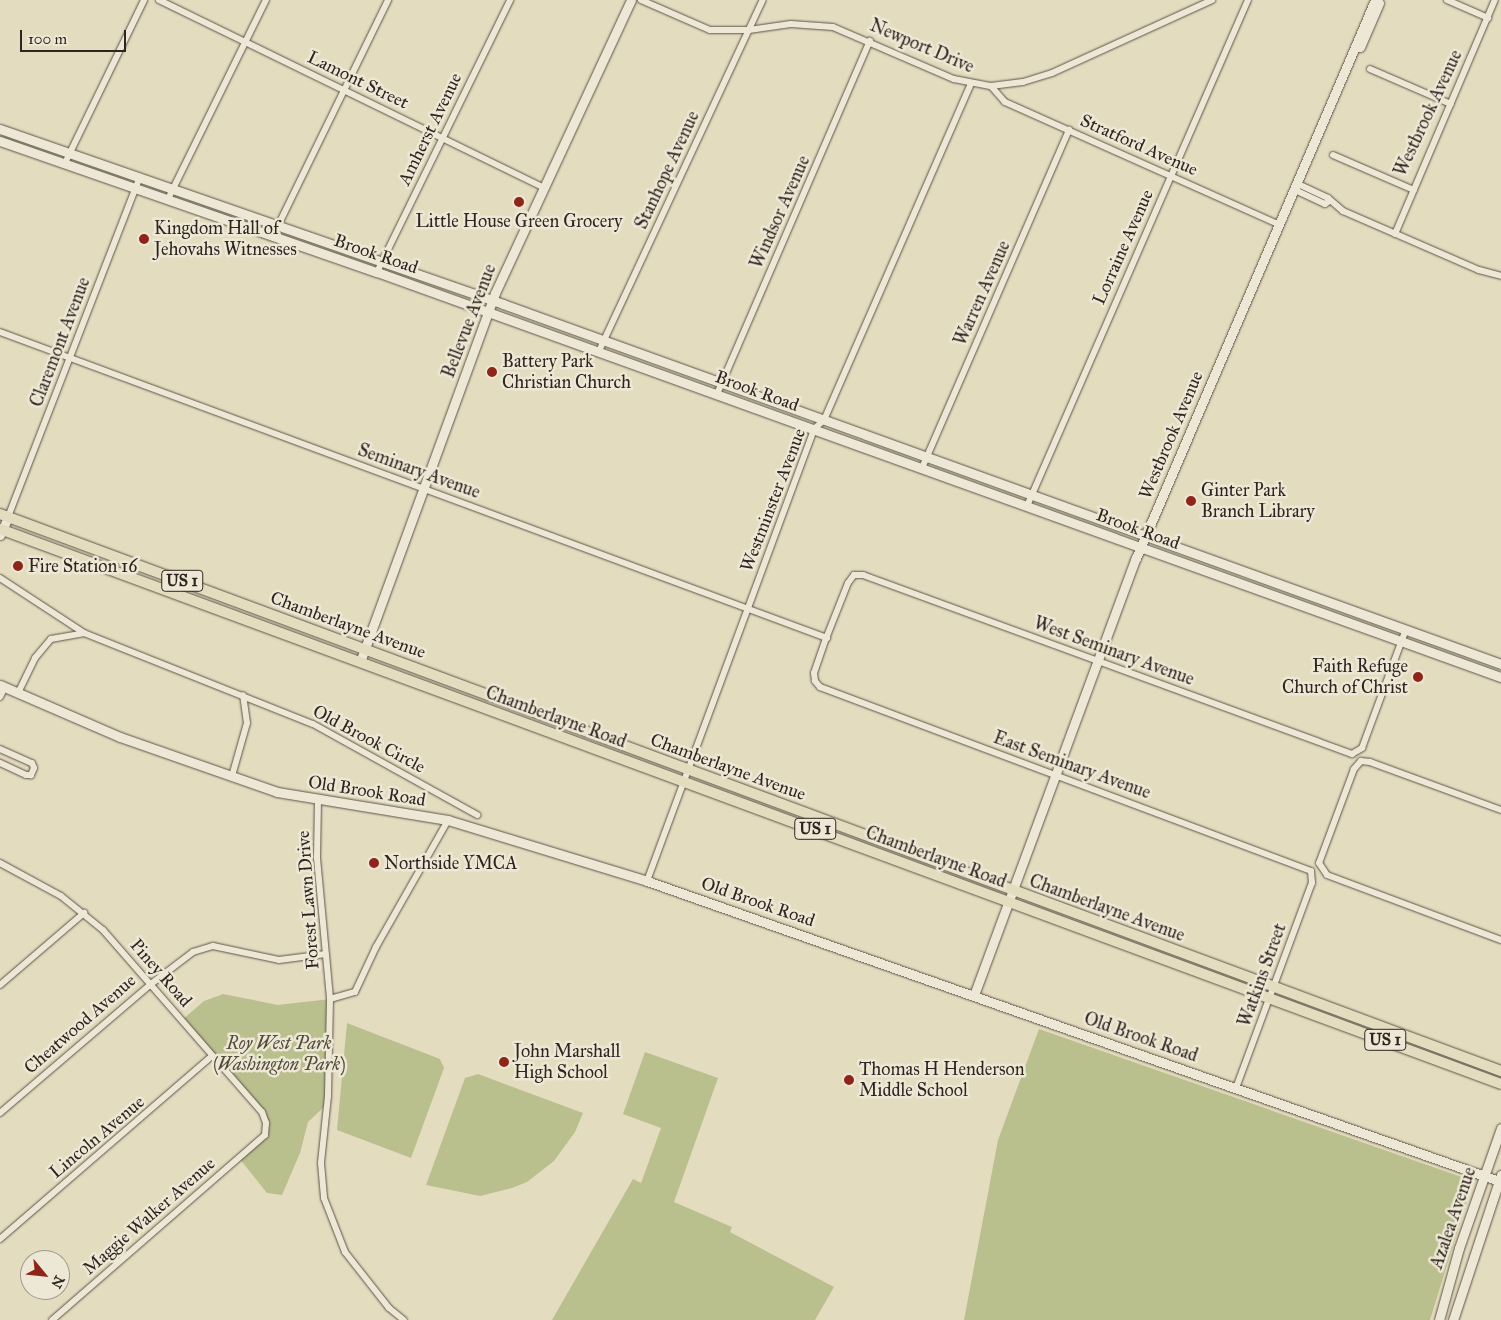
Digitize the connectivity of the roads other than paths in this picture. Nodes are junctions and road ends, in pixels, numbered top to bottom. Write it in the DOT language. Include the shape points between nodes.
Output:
graph roads {
  1 [pos="144,0"];
  2 [pos="159,0"];
  3 [pos="266,0"];
  4 [pos="388,0"];
  5 [pos="510,0"];
  6 [pos="631,0"];
  7 [pos="641,0"];
  8 [pos="763,0"];
  9 [pos="1212,0"];
  10 [pos="1248,0"];
  11 [pos="1375,0"];
  12 [pos="1380,0"];
  13 [pos="1447,0"];
  14 [pos="1495,0"];
  15 [pos="1488,18"];
  16 [pos="749,30"];
  17 [pos="870,41"];
  18 [pos="246,42"];
  19 [pos="1350,64"];
  20 [pos="1370,69"];
  21 [pos="971,84"];
  22 [pos="991,86"];
  23 [pos="344,90"];
  24 [pos="1451,104"];
  25 [pos="0,129"];
  26 [pos="1069,130"];
  27 [pos="442,138"];
  28 [pos="0,141"];
  29 [pos="70,153"];
  30 [pos="1333,155"];
  31 [pos="65,164"];
  32 [pos="1171,175"];
  33 [pos="140,177"];
  34 [pos="1296,187"];
  35 [pos="136,188"];
  36 [pos="544,188"];
  37 [pos="174,189"];
  38 [pos="1414,190"];
  39 [pos="168,199"];
  40 [pos="278,225"];
  41 [pos="1280,225"];
  42 [pos="1395,234"];
  43 [pos="273,236"];
  44 [pos="382,261"];
  45 [pos="377,272"];
  46 [pos="1501,276"];
  47 [pos="492,300"];
  48 [pos="488,312"];
  49 [pos="0,332"];
  50 [pos="604,340"];
  51 [pos="599,352"];
  52 [pos="70,357"];
  53 [pos="722,383"];
  54 [pos="717,394"];
  55 [pos="824,420"];
  56 [pos="814,429"];
  57 [pos="927,457"];
  58 [pos="922,468"];
  59 [pos="424,489"];
  60 [pos="1032,495"];
  61 [pos="1027,506"];
  62 [pos="4,515"];
  63 [pos="1,531"];
  64 [pos="1145,535"];
  65 [pos="1140,547"];
  66 [pos="0,578"];
  67 [pos="748,608"];
  68 [pos="1406,629"];
  69 [pos="84,633"];
  70 [pos="827,638"];
  71 [pos="1401,641"];
  72 [pos="364,648"];
  73 [pos="1097,661"];
  74 [pos="360,662"];
  75 [pos="1501,664"];
  76 [pos="1501,677"];
  77 [pos="2,686"];
  78 [pos="18,693"];
  79 [pos="243,695"];
  80 [pos="0,697"];
  81 [pos="0,749"];
  82 [pos="0,763"];
  83 [pos="688,769"];
  84 [pos="1055,775"];
  85 [pos="232,776"];
  86 [pos="683,781"];
  87 [pos="318,800"];
  88 [pos="1501,810"];
  89 [pos="478,815"];
  90 [pos="448,820"];
  91 [pos="0,863"];
  92 [pos="1312,873"];
  93 [pos="647,881"];
  94 [pos="1013,890"];
  95 [pos="1009,901"];
  96 [pos="84,913"];
  97 [pos="1501,940"];
  98 [pos="326,954"];
  99 [pos="0,984"];
  100 [pos="151,984"];
  101 [pos="1273,987"];
  102 [pos="974,995"];
  103 [pos="1269,997"];
  104 [pos="330,999"];
  105 [pos="212,1056"];
  106 [pos="1501,1071"];
  107 [pos="1501,1084"];
  108 [pos="1236,1088"];
  109 [pos="0,1113"];
  110 [pos="1501,1128"];
  111 [pos="265,1135"];
  112 [pos="1484,1176"];
  113 [pos="1500,1179"];
  114 [pos="0,1239"];
  115 [pos="52,1320"];
  116 [pos="404,1320"];
  117 [pos="1439,1320"];
  118 [pos="1452,1320"];
  1 -- 29 [label="street"];
  2 -- 18 [label="street, Lamont Street"];
  3 -- 18 [label="street"];
  4 -- 23 [label="street"];
  5 -- 27 [label="street, Amherst Avenue"];
  6 -- 36 [label="main road, Bellevue Avenue"];
  7 -- 16 [label="street, Newport Drive" via="704,28"];
  8 -- 16 [label="street, Stanhope Avenue"];
  9 -- 22 [label="street, Newport Drive" via="1043,77"];
  10 -- 32 [label="street, Lorraine Avenue"];
  11 -- 19 [label="main road, Westbrook Avenue"];
  12 -- 19 [label="main road, Westbrook Avenue" via="1370,28"];
  13 -- 15 [label="street"];
  14 -- 15 [label="street, Westbrook Avenue"];
  15 -- 24 [label="street, Westbrook Avenue"];
  16 -- 17 [label="street, Newport Drive" via="790,24 828,26"];
  16 -- 50 [label="street, Stanhope Avenue"];
  17 -- 21 [label="street, Newport Drive"];
  17 -- 53 [label="street, Windsor Avenue"];
  18 -- 23 [label="street, Lamont Street"];
  18 -- 37 [label="street"];
  19 -- 34 [label="main road, Westbrook Avenue"];
  20 -- 24 [label="street"];
  21 -- 22 [label="street, Newport Drive"];
  21 -- 55 [label="street, Westminster Avenue"];
  22 -- 26 [label="street, Stratford Avenue" via="1001,99"];
  23 -- 27 [label="street, Lamont Street"];
  23 -- 40 [label="street"];
  24 -- 38 [label="street, Westbrook Avenue"];
  25 -- 29 [label="main road, Brook Road"];
  26 -- 32 [label="street, Stratford Avenue"];
  26 -- 57 [label="street, Warren Avenue"];
  27 -- 36 [label="street, Lamont Street"];
  27 -- 44 [label="street, Amherst Avenue"];
  28 -- 31 [label="main road, Brook Road"];
  29 -- 31 [label="street"];
  29 -- 33 [label="main road, Brook Road"];
  30 -- 38 [label="street, Westbrook Avenue"];
  31 -- 35 [label="main road, Brook Road"];
  32 -- 41 [label="street, Stratford Avenue"];
  32 -- 60 [label="street, Lorraine Avenue"];
  33 -- 35 [label="street, Claremont Avenue"];
  33 -- 37 [label="main road, Brook Road"];
  34 -- 41 [label="main road, Westbrook Avenue"];
  34 -- 42 [label="street" via="1324,196 1328,202"];
  35 -- 39 [label="main road, Brook Road"];
  35 -- 52 [label="street, Claremont Avenue"];
  36 -- 47 [label="main road, Bellevue Avenue"];
  37 -- 39 [label="street"];
  37 -- 40 [label="main road, Brook Road"];
  38 -- 42 [label="street"];
  39 -- 43 [label="main road, Brook Road"];
  40 -- 43 [label="street"];
  40 -- 44 [label="main road, Brook Road"];
  41 -- 64 [label="main road, Westbrook Avenue"];
  42 -- 46 [label="street"];
  43 -- 45 [label="main road, Brook Road"];
  44 -- 45 [label="street, Amherst Avenue"];
  44 -- 47 [label="main road, Brook Road"];
  45 -- 48 [label="main road, Brook Road"];
  47 -- 48 [label="main road, Bellevue Avenue"];
  47 -- 50 [label="main road, Brook Road"];
  48 -- 51 [label="main road, Brook Road"];
  48 -- 59 [label="main road, Bellevue Avenue"];
  49 -- 52 [label="street, Seminary Avenue"];
  50 -- 51 [label="street, Stanhope Avenue"];
  50 -- 53 [label="main road, Brook Road"];
  51 -- 54 [label="main road, Brook Road"];
  52 -- 59 [label="street, Seminary Avenue"];
  52 -- 62 [label="street, Claremont Avenue"];
  53 -- 54 [label="street, Windsor Avenue"];
  53 -- 55 [label="main road, Brook Road"];
  54 -- 56 [label="main road, Brook Road"];
  55 -- 56 [label="street, Westminster Avenue"];
  55 -- 57 [label="main road, Brook Road"];
  56 -- 58 [label="main road, Brook Road"];
  56 -- 67 [label="street, Westminster Avenue"];
  57 -- 58 [label="street, Warren Avenue"];
  57 -- 60 [label="main road, Brook Road"];
  58 -- 61 [label="main road, Brook Road"];
  59 -- 67 [label="street, Seminary Avenue"];
  59 -- 72 [label="main road, Bellevue Avenue"];
  60 -- 61 [label="street, Lorraine Avenue"];
  60 -- 64 [label="main road, Brook Road"];
  61 -- 65 [label="main road, Brook Road"];
  62 -- 63 [label="main road"];
  62 -- 72 [label="main road, Chamberlayne Avenue / US 1"];
  63 -- 74 [label="main road, Chamberlayne Avenue / US 1"];
  64 -- 65 [label="main road, Westbrook Avenue"];
  64 -- 68 [label="main road, Brook Road"];
  65 -- 71 [label="main road, Brook Road"];
  65 -- 73 [label="main road, Westbrook Avenue"];
  66 -- 69 [label="street, Old Brook Circle"];
  67 -- 70 [label="street, Seminary Avenue"];
  67 -- 83 [label="street, Westminster Avenue"];
  68 -- 71 [label="street"];
  68 -- 75 [label="main road, Brook Road"];
  69 -- 78 [label="street" via="51,639 35,658"];
  69 -- 79 [label="street, Old Brook Circle"];
  70 -- 73 [label="street, West Seminary Avenue" via="848,583 859,575"];
  70 -- 84 [label="street, East Seminary Avenue" via="814,673 820,687"];
  71 -- 73 [label="street, West Seminary Avenue" via="1358,753 1349,753"];
  71 -- 76 [label="main road, Brook Road"];
  72 -- 74 [label="main road, Bellevue Avenue"];
  72 -- 83 [label="main road, Chamberlayne Avenue / US 1"];
  73 -- 84 [label="main road, Westbrook Avenue"];
  74 -- 86 [label="main road, Chamberlayne Road / US 1"];
  77 -- 78 [label="main road, Old Brook Road"];
  77 -- 80 [label="street"];
  78 -- 85 [label="main road, Old Brook Road" via="120,737"];
  79 -- 85 [label="street" via="248,723"];
  79 -- 89 [label="street, Old Brook Circle" via="313,724"];
  81 -- 82 [label="street" via="32,763 34,768 31,774 26,775"];
  83 -- 86 [label="street, Westminster Avenue"];
  83 -- 94 [label="main road, Chamberlayne Avenue / US 1"];
  84 -- 92 [label="street, East Seminary Avenue"];
  84 -- 94 [label="main road, Westbrook Avenue"];
  85 -- 87 [label="main road, Old Brook Road" via="277,792"];
  86 -- 93 [label="street, Westminster Avenue"];
  86 -- 95 [label="main road, Chamberlayne Road / US 1"];
  87 -- 90 [label="main road, Old Brook Road"];
  87 -- 98 [label="street, Forest Lawn Drive" via="317,858"];
  88 -- 97 [label="street" via="1361,761 1354,768 1320,861 1320,869 1327,876"];
  90 -- 93 [label="main road, Old Brook Road"];
  90 -- 104 [label="street" via="354,992"];
  91 -- 96 [label="street, Piney Road" via="48,888"];
  92 -- 101 [label="street, Watkins Street" via="1312,883"];
  93 -- 102 [label="main road, Old Brook Road"];
  94 -- 95 [label="main road, Westbrook Avenue"];
  94 -- 101 [label="main road, Chamberlayne Avenue / US 1"];
  95 -- 102 [label="main road, Westbrook Avenue"];
  95 -- 103 [label="main road, Chamberlayne Road / US 1"];
  96 -- 99 [label="street"];
  96 -- 100 [label="street, Piney Road"];
  98 -- 100 [label="street, Cheatwood Avenue" via="279,960 213,946 193,952"];
  98 -- 104 [label="street, Forest Lawn Drive"];
  100 -- 105 [label="street, Piney Road"];
  100 -- 109 [label="street, Cheatwood Avenue"];
  101 -- 103 [label="street, Watkins Street"];
  101 -- 106 [label="main road, Chamberlayne Avenue / US 1"];
  102 -- 108 [label="main road, Old Brook Road"];
  103 -- 107 [label="main road, Chamberlayne Road / US 1"];
  103 -- 108 [label="street, Watkins Street"];
  104 -- 116 [label="street, Forest Lawn Drive" via="328,1096 321,1163 324,1198 345,1252 388,1308"];
  105 -- 111 [label="street, Piney Road" via="262,1112"];
  105 -- 114 [label="street, Lincoln Avenue"];
  108 -- 112 [label="main road, Old Brook Road"];
  110 -- 112 [label="main road, Azalea Avenue"];
  111 -- 115 [label="street, Maggie Walker Avenue"];
  112 -- 113 [label="main road, Old Brook Road"];
  112 -- 117 [label="main road, Azalea Avenue"];
  113 -- 118 [label="main road, Azalea Avenue"];
}
